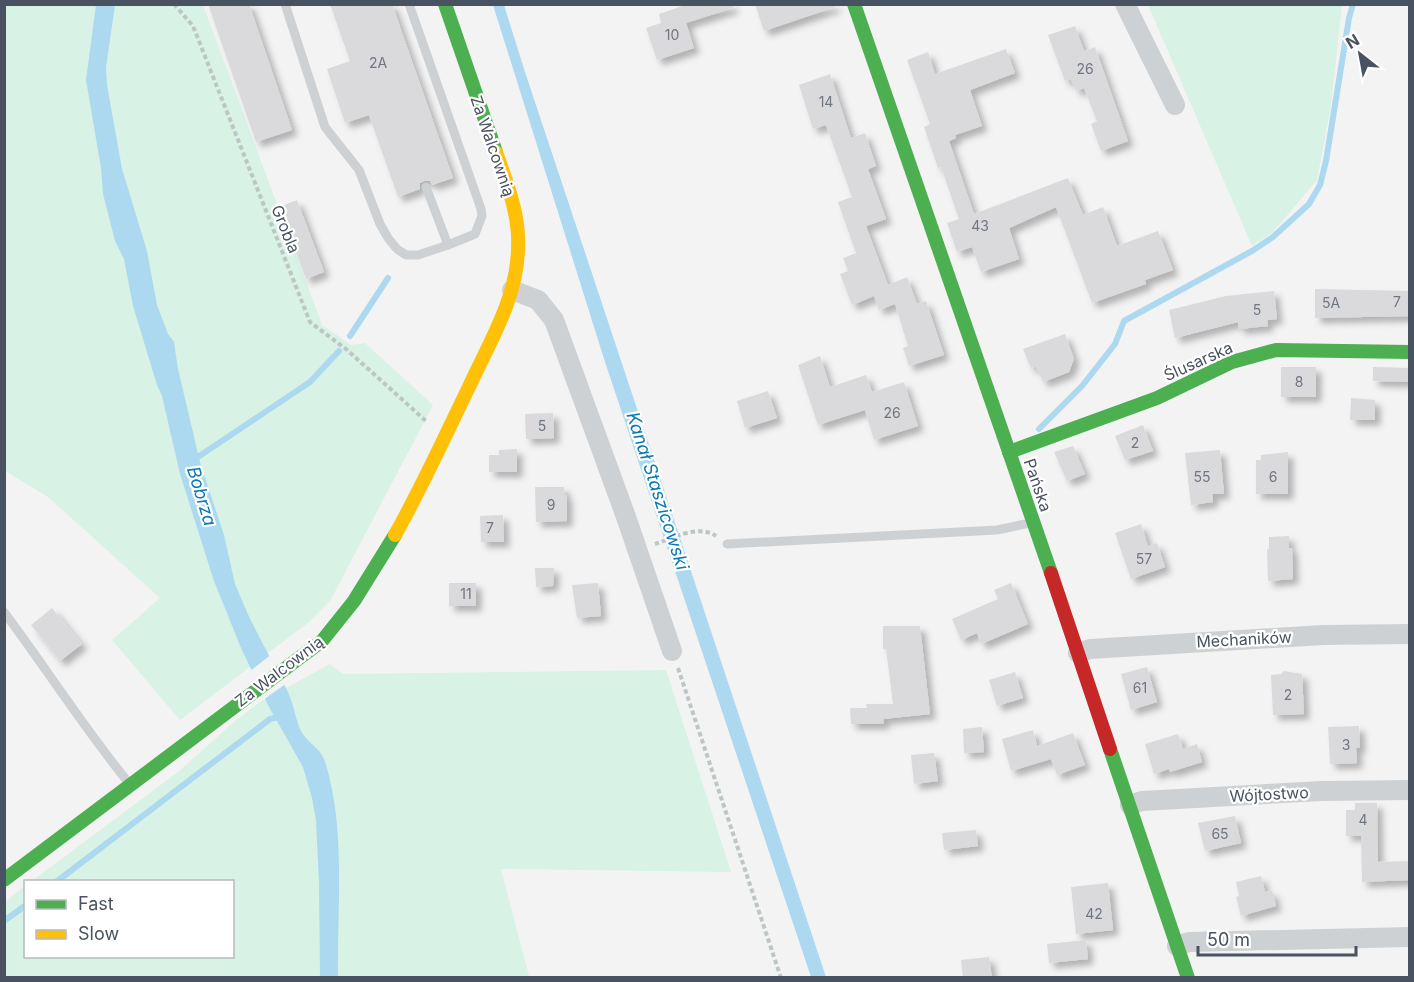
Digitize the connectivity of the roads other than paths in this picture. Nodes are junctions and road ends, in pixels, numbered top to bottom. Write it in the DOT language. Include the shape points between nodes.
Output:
graph roads {
  1 [pos="285,4"];
  2 [pos="409,4"];
  3 [pos="445,4"];
  4 [pos="854,4"];
  5 [pos="1125,4"];
  6 [pos="1175,105"];
  7 [pos="426,187"];
  8 [pos="448,245"];
  9 [pos="512,291"];
  10 [pos="1410,352"];
  11 [pos="1009,452"];
  12 [pos="1033,522"];
  13 [pos="727,544"];
  14 [pos="4,612"];
  15 [pos="1410,634"];
  16 [pos="672,651"];
  17 [pos="1078,652"];
  18 [pos="129,784"];
  19 [pos="1410,790"];
  20 [pos="1130,805"];
  21 [pos="4,879"];
  22 [pos="1410,937"];
  23 [pos="1177,946"];
  24 [pos="1188,978"];
  1 -- 8 [label="lane" via="325,128 359,170 388,238 406,255"];
  2 -- 8 [label="lane" via="482,209 474,234"];
  3 -- 9 [label="street, Za Walcownią" via="516,212 519,246"];
  4 -- 11 [label="street, Pańska"];
  5 -- 6 [label="street"];
  7 -- 8 [label="lane"];
  9 -- 16 [label="street" via="538,300 554,320"];
  9 -- 18 [label="street, Za Walcownią" via="403,523 341,619 314,647"];
  10 -- 11 [label="street, Ślusarska" via="1276,350 1232,362 1157,398"];
  11 -- 12 [label="street, Pańska"];
  12 -- 13 [label="lane" via="997,530"];
  12 -- 17 [label="street, Pańska"];
  14 -- 18 [label="lane"];
  15 -- 17 [label="street, Mechaników" via="1311,635"];
  17 -- 20 [label="street, Pańska"];
  18 -- 21 [label="street, Za Walcownią"];
  19 -- 20 [label="street, Wójtostwo" via="1321,791 1142,801"];
  20 -- 23 [label="street, Pańska"];
  22 -- 23 [label="street" via="1189,942"];
  23 -- 24 [label="street, Pańska"];
}
